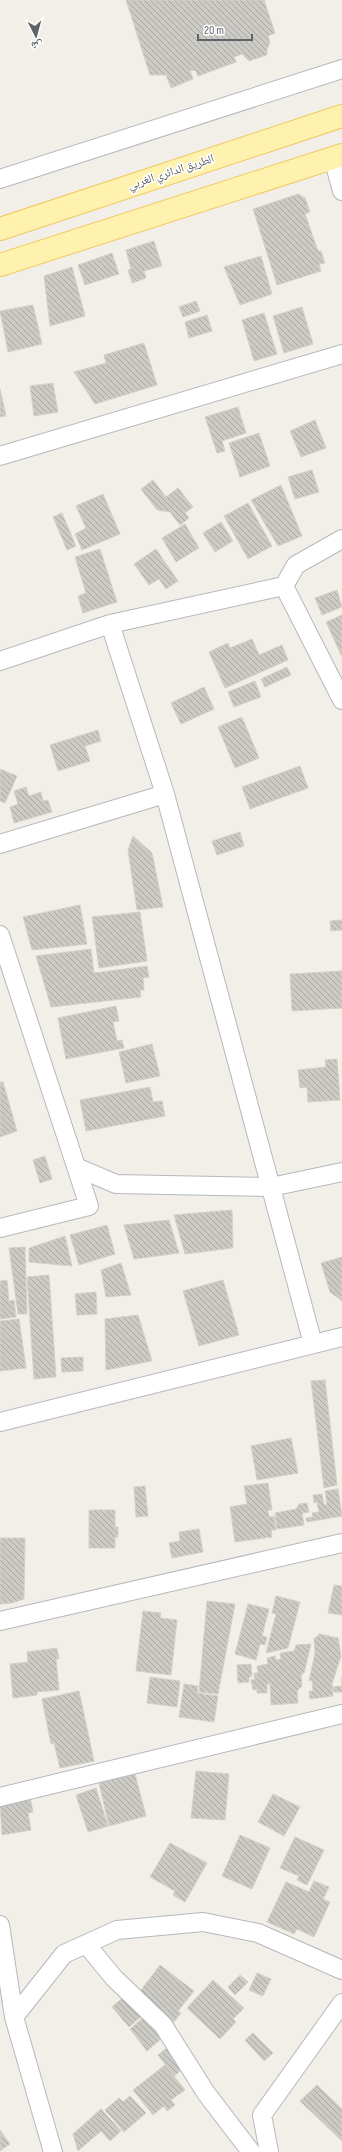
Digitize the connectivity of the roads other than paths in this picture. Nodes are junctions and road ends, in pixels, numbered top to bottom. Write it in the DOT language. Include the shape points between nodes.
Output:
graph roads {
  1 [pos="342,69"];
  2 [pos="342,116"];
  3 [pos="338,157"];
  4 [pos="0,179"];
  5 [pos="342,191"];
  6 [pos="0,229"];
  7 [pos="0,265"];
  8 [pos="342,354"];
  9 [pos="0,456"];
  10 [pos="342,539"];
  11 [pos="284,586"];
  12 [pos="110,624"];
  13 [pos="0,661"];
  14 [pos="342,700"];
  15 [pos="165,794"];
  16 [pos="0,844"];
  17 [pos="0,935"];
  18 [pos="76,1166"];
  19 [pos="342,1172"];
  20 [pos="271,1187"];
  21 [pos="0,1228"];
  22 [pos="342,1337"];
  23 [pos="313,1344"];
  24 [pos="0,1422"];
  25 [pos="342,1543"];
  26 [pos="0,1621"];
  27 [pos="342,1714"];
  28 [pos="0,1797"];
  29 [pos="0,1925"];
  30 [pos="86,1944"];
  31 [pos="342,1970"];
  32 [pos="342,2003"];
  33 [pos="14,2017"];
  34 [pos="53,2152"];
  35 [pos="252,2152"];
  36 [pos="269,2152"];
  1 -- 4 [label="street"];
  2 -- 6 [label="main road, الطريق الدائري الغربي"];
  3 -- 5 [label="street"];
  3 -- 7 [label="main road"];
  8 -- 9 [label="street"];
  10 -- 11 [label="street" via="296,565"];
  11 -- 12 [label="street"];
  11 -- 14 [label="street"];
  12 -- 13 [label="street"];
  12 -- 15 [label="street"];
  15 -- 16 [label="street"];
  15 -- 20 [label="street"];
  17 -- 18 [label="street"];
  18 -- 20 [label="street" via="116,1184"];
  18 -- 21 [label="street" via="89,1206"];
  19 -- 20 [label="street"];
  20 -- 23 [label="street"];
  22 -- 23 [label="street"];
  23 -- 24 [label="street"];
  25 -- 26 [label="street"];
  27 -- 28 [label="street"];
  29 -- 33 [label="street"];
  30 -- 31 [label="street" via="117,1930 203,1922 258,1933"];
  30 -- 33 [label="street" via="64,1954"];
  30 -- 35 [label="street" via="114,1978 163,2025 206,2093"];
  32 -- 36 [label="street" via="262,2115"];
  33 -- 34 [label="street"];
}
